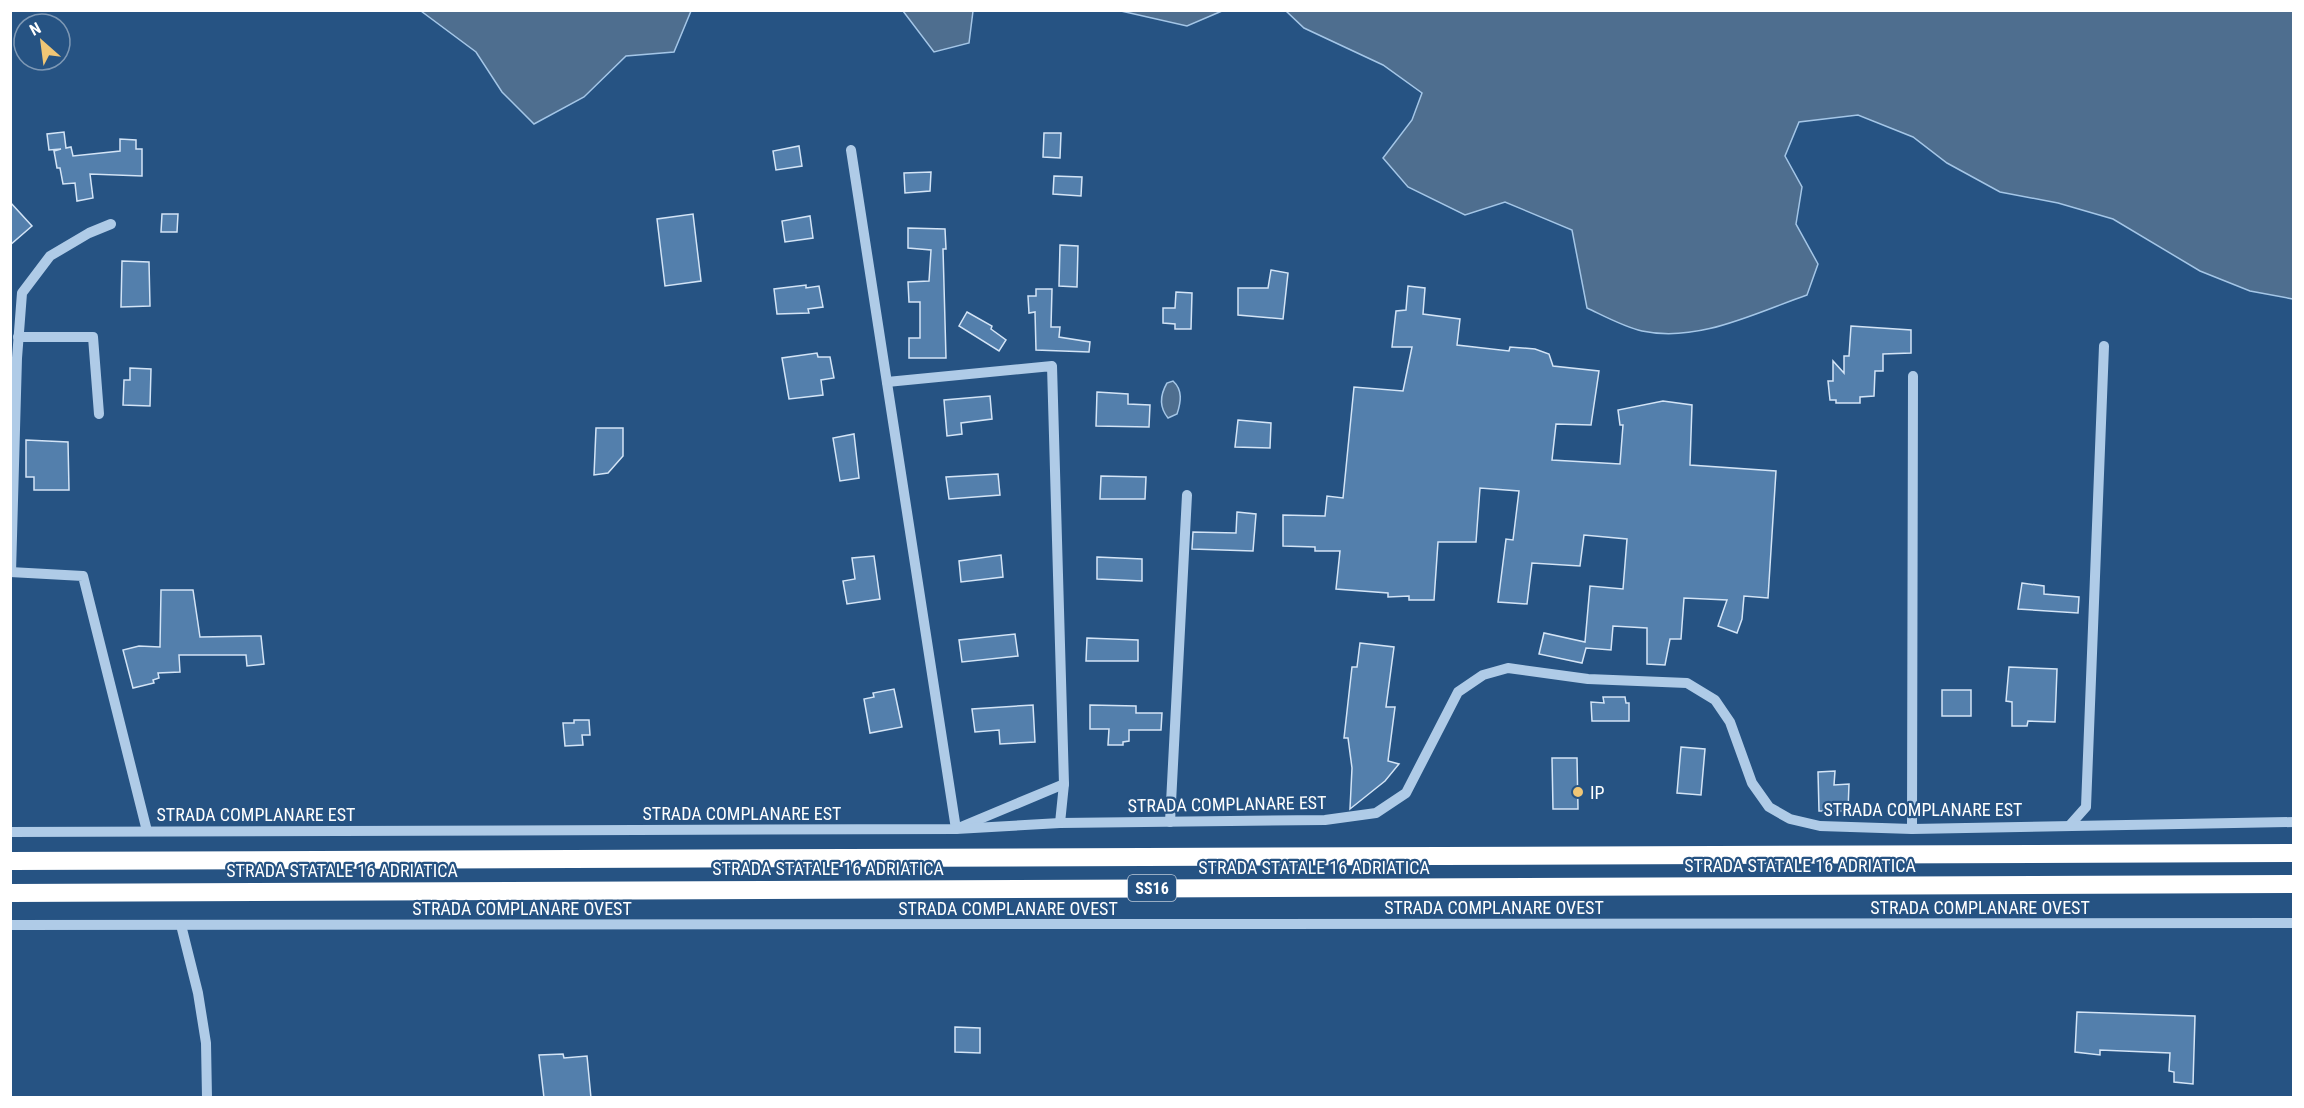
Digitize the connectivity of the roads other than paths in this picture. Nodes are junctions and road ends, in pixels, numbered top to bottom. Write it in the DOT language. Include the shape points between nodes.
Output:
graph roads {
  1 [pos="851,150"];
  2 [pos="111,224"];
  3 [pos="18,337"];
  4 [pos="2104,346"];
  5 [pos="1913,375"];
  6 [pos="888,382"];
  7 [pos="99,414"];
  8 [pos="1186,495"];
  9 [pos="11,572"];
  10 [pos="1064,784"];
  11 [pos="1170,822"];
  12 [pos="2294,822"];
  13 [pos="1060,824"];
  14 [pos="2070,825"];
  15 [pos="956,829"];
  16 [pos="1912,829"];
  17 [pos="147,831"];
  18 [pos="10,832"];
  19 [pos="2294,853"];
  20 [pos="10,861"];
  21 [pos="2294,884"];
  22 [pos="10,893"];
  23 [pos="2294,923"];
  24 [pos="10,925"];
  25 [pos="181,925"];
  26 [pos="207,1098"];
  1 -- 6 [label="street"];
  2 -- 3 [label="street" via="50,256 22,293"];
  3 -- 7 [label="street" via="93,338"];
  3 -- 9 [label="street"];
  4 -- 14 [label="street" via="2086,807"];
  5 -- 16 [label="street"];
  6 -- 10 [label="street" via="1052,366"];
  6 -- 15 [label="street"];
  8 -- 11 [label="street"];
  9 -- 17 [label="street" via="82,576"];
  10 -- 13 [label="street"];
  10 -- 15 [label="street"];
  11 -- 13 [label="street, STRADA COMPLANARE EST"];
  11 -- 16 [label="street, STRADA COMPLANARE EST" via="1324,820 1376,813 1406,793 1458,692 1483,675 1508,668 1588,679 1687,683 1715,700 1730,722 1752,783 1769,807 1790,819 1820,826"];
  12 -- 14 [label="street, STRADA COMPLANARE EST"];
  13 -- 15 [label="street, STRADA COMPLANARE EST"];
  14 -- 16 [label="street, STRADA COMPLANARE EST"];
  15 -- 17 [label="street, STRADA COMPLANARE EST"];
  17 -- 18 [label="street, STRADA COMPLANARE EST"];
  19 -- 20 [label="highway, STRADA STATALE 16 ADRIATICA / SS16"];
  21 -- 22 [label="highway, STRADA STATALE 16 ADRIATICA / SS16"];
  23 -- 25 [label="street, STRADA COMPLANARE OVEST"];
  24 -- 25 [label="street, STRADA COMPLANARE OVEST"];
  25 -- 26 [label="street" via="207,1042"];
}
